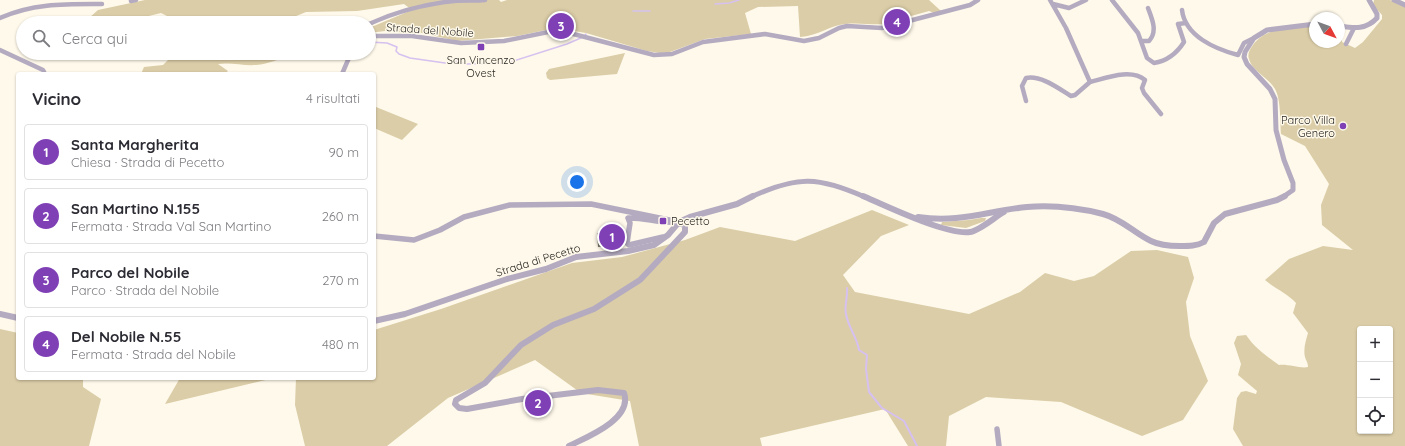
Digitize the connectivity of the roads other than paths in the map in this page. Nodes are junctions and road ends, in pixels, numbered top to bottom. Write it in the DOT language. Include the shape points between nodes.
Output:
graph roads {
  1 [pos="136,0"];
  2 [pos="485,0"];
  3 [pos="978,0"];
  4 [pos="1086,0"];
  5 [pos="1112,0"];
  6 [pos="1369,0"];
  7 [pos="1394,0"];
  8 [pos="131,1"];
  9 [pos="1051,2"];
  10 [pos="102,4"];
  11 [pos="1405,5"];
  12 [pos="1148,8"];
  13 [pos="1182,10"];
  14 [pos="0,18"];
  15 [pos="376,21"];
  16 [pos="1186,23"];
  17 [pos="1309,25"];
  18 [pos="1345,27"];
  19 [pos="1354,28"];
  20 [pos="376,36"];
  21 [pos="1254,38"];
  22 [pos="1142,41"];
  23 [pos="1346,44"];
  24 [pos="0,50"];
  25 [pos="16,57"];
  26 [pos="22,60"];
  27 [pos="348,60"];
  28 [pos="44,72"];
  29 [pos="343,72"];
  30 [pos="1090,82"];
  31 [pos="1026,101"];
  32 [pos="1161,114"];
  33 [pos="1004,212"];
  34 [pos="907,215"];
  35 [pos="679,222"];
  36 [pos="668,235"];
  37 [pos="376,236"];
  38 [pos="0,314"];
  39 [pos="16,318"];
  40 [pos="376,321"];
  41 [pos="997,429"];
  42 [pos="570,446"];
  43 [pos="999,446"];
  1 -- 8 [label="street"];
  2 -- 15 [label="street" via="437,4 404,11"];
  3 -- 20 [label="street, Strada del Nobile" via="970,5 882,28 847,26 819,38 804,41 765,34 703,42 672,54 654,55 558,30 504,41 461,43 412,36"];
  4 -- 9 [label="street" via="1069,8"];
  5 -- 22 [label="street"];
  6 -- 19 [label="street" via="1377,18 1367,27"];
  7 -- 11 [label="street"];
  9 -- 30 [label="street" via="1066,28"];
  10 -- 14 [label="street" via="34,5"];
  12 -- 22 [label="street" via="1155,32 1149,41"];
  13 -- 16 [label="street"];
  16 -- 21 [label="street" via="1208,44 1236,55 1244,43"];
  16 -- 22 [label="street" via="1178,24 1183,44 1163,61 1154,63 1147,58"];
  17 -- 21 [label="street" via="1273,28 1263,31"];
  18 -- 19 [label="street"];
  19 -- 23 [label="street"];
  21 -- 33 [label="street" via="1247,47 1244,57 1275,99 1276,130 1294,187 1291,193 1273,201 1223,215 1216,220 1206,241 1193,246 1156,243 1119,220 1104,214 1056,207 1019,208"];
  24 -- 25 [label="street"];
  26 -- 28 [label="street"];
  27 -- 29 [label="street"];
  30 -- 31 [label="street" via="1071,96 1052,84 1032,77 1026,78 1021,83"];
  30 -- 32 [label="street" via="1121,75 1141,76 1145,80 1142,88 1144,93"];
  33 -- 34 [label="street" via="952,220"];
  33 -- 34 [label="street" via="970,232 954,231"];
  34 -- 35 [label="street" via="840,187 808,180 781,185 736,204"];
  35 -- 36 [label="street, Strada di Pecetto"];
  35 -- 36 [label="street" via="669,224 628,218 629,245"];
  35 -- 37 [label="street" via="591,204 510,205 464,217 414,240"];
  35 -- 42 [label="street" via="685,226 685,232 640,280 594,309 553,325 521,345 485,383 456,400 455,404 459,408 467,408 598,390 624,393 625,408 619,415 606,426"];
  36 -- 40 [label="street, Strada di Pecetto" via="654,245 628,251 576,256 546,269 507,279 405,314"];
  38 -- 39 [label="street"];
  41 -- 43 [label="street"];
}
